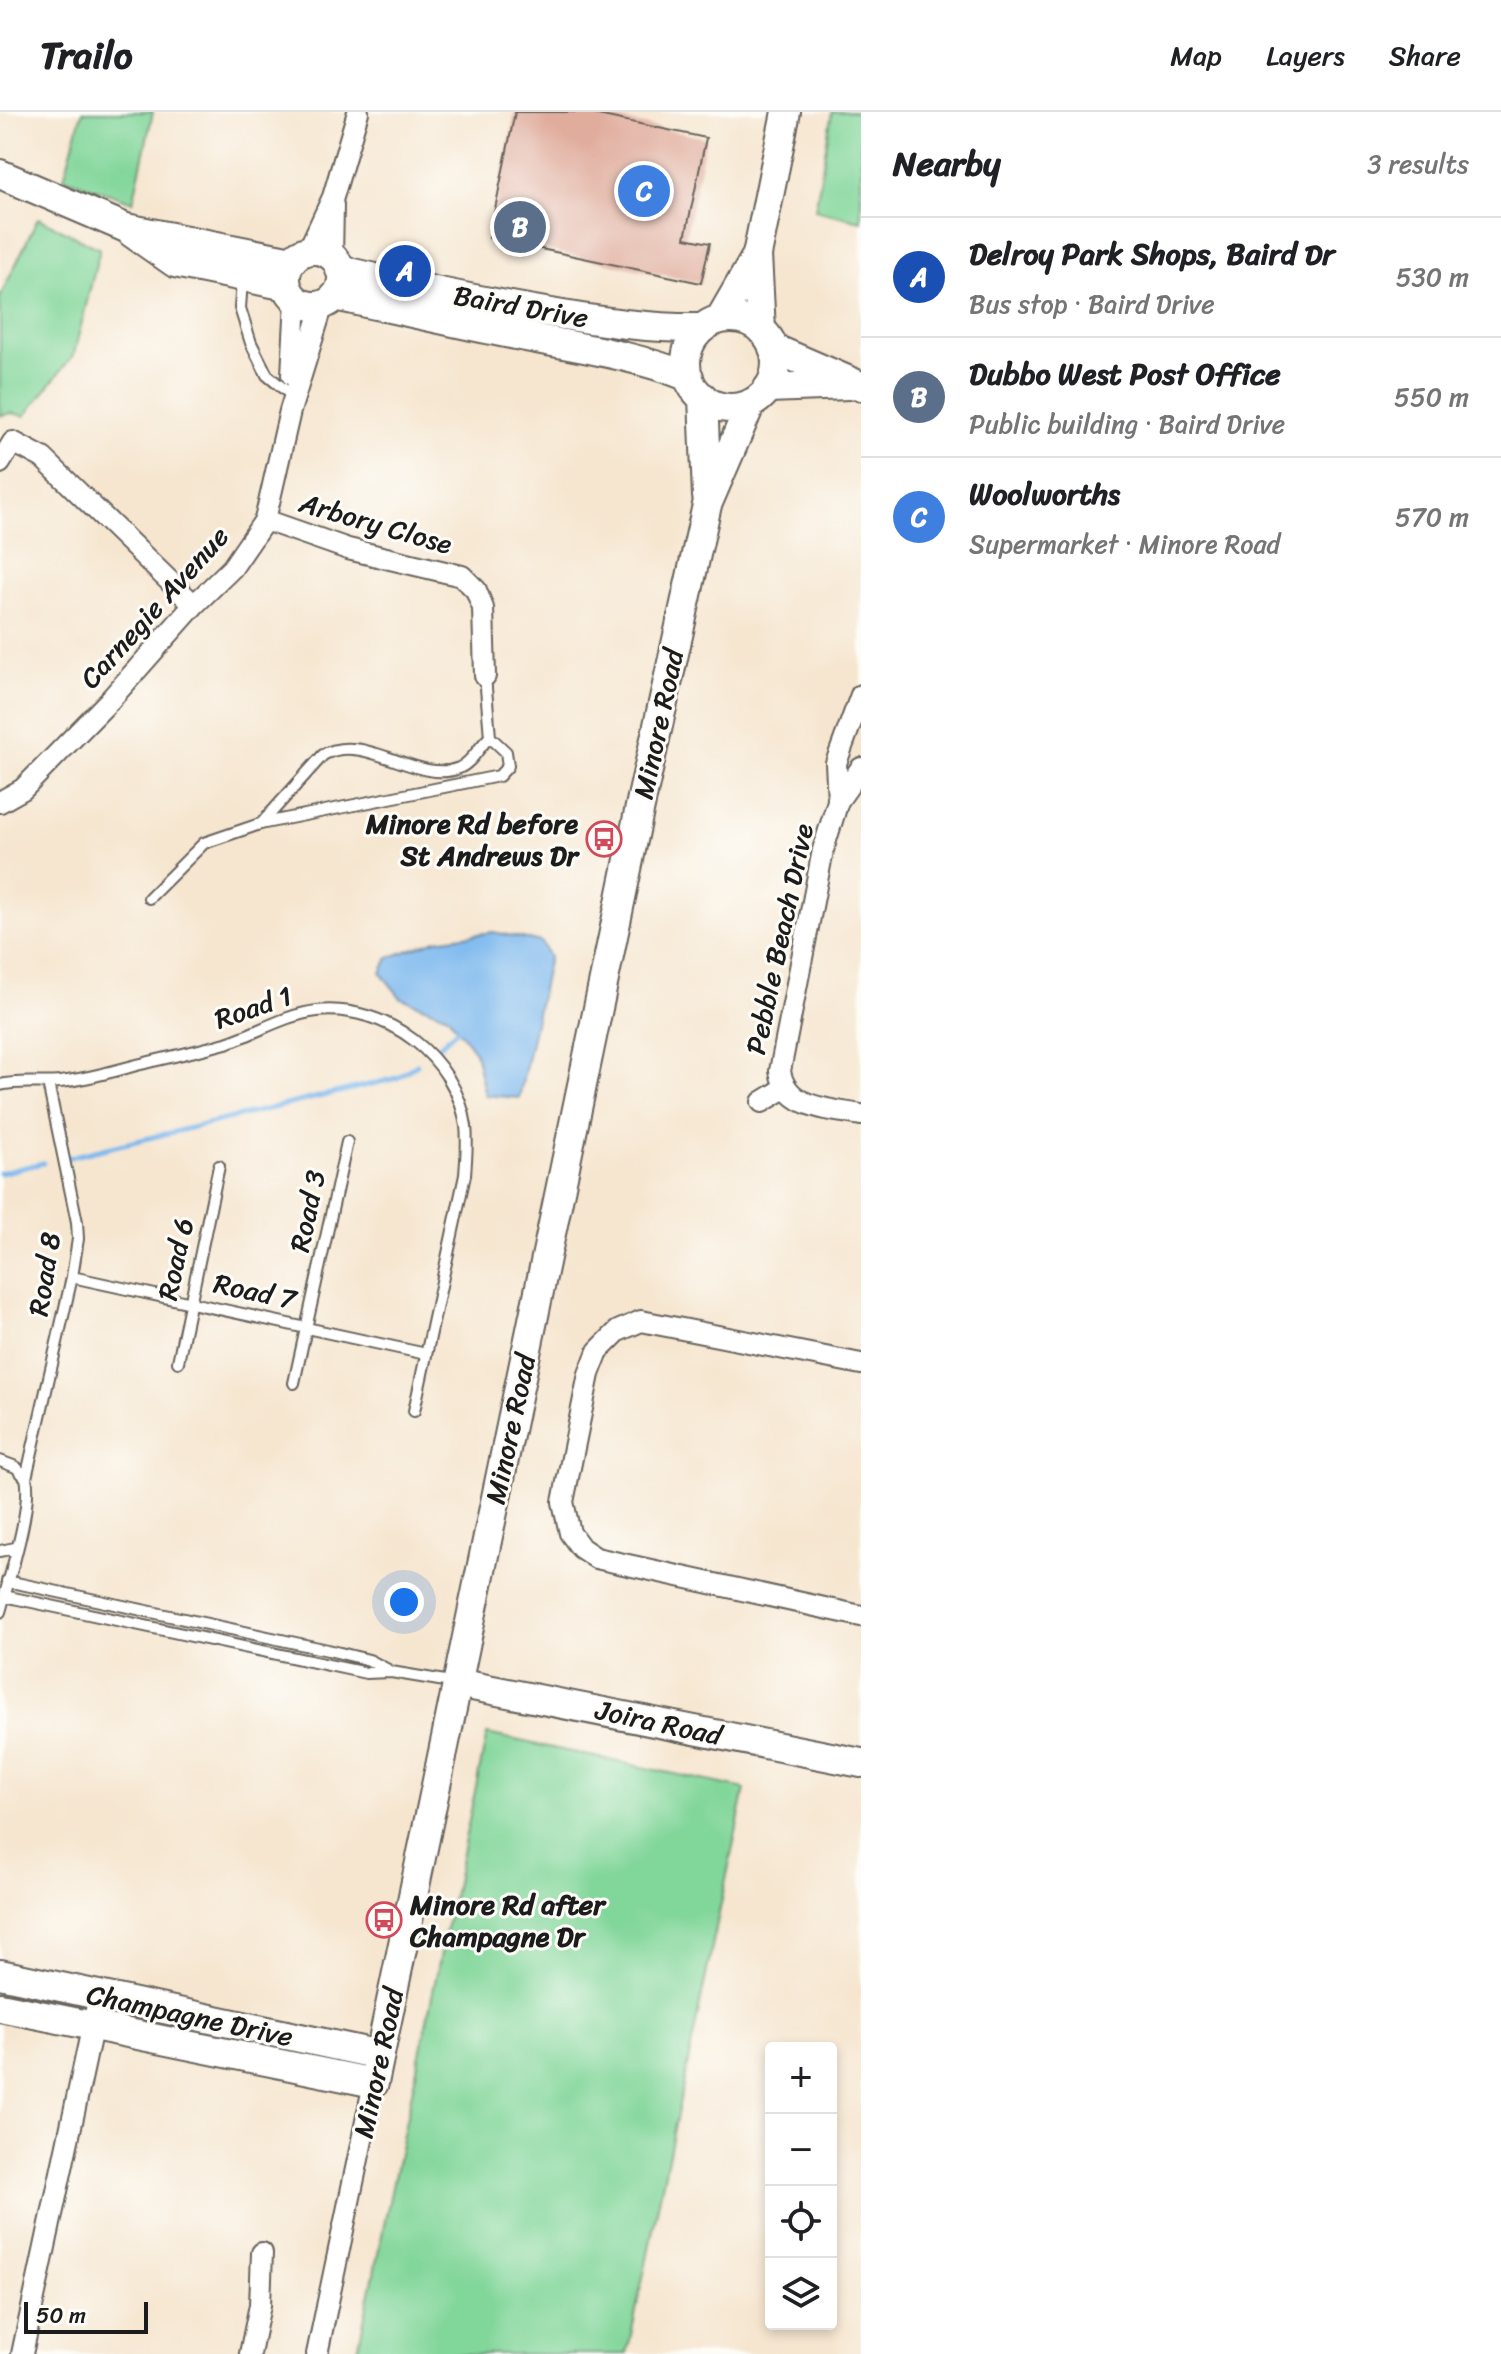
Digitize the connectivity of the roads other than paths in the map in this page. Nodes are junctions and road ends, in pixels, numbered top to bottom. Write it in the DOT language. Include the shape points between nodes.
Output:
graph roads {
  1 [pos="358,112"];
  2 [pos="786,112"];
  3 [pos="0,174"];
  4 [pos="126,228"];
  5 [pos="757,255"];
  6 [pos="242,277"];
  7 [pos="314,278"];
  8 [pos="711,324"];
  9 [pos="767,339"];
  10 [pos="859,386"];
  11 [pos="696,387"];
  12 [pos="759,395"];
  13 [pos="290,402"];
  14 [pos="0,463"];
  15 [pos="707,505"];
  16 [pos="265,520"];
  17 [pos="194,605"];
  18 [pos="485,676"];
  19 [pos="861,695"];
  20 [pos="490,737"];
  21 [pos="861,768"];
  22 [pos="838,801"];
  23 [pos="0,802"];
  24 [pos="260,824"];
  25 [pos="149,898"];
  26 [pos="48,1083"];
  27 [pos="0,1085"];
  28 [pos="785,1088"];
  29 [pos="762,1102"];
  30 [pos="861,1115"];
  31 [pos="347,1142"];
  32 [pos="219,1166"];
  33 [pos="72,1277"];
  34 [pos="191,1302"];
  35 [pos="306,1327"];
  36 [pos="426,1354"];
  37 [pos="178,1362"];
  38 [pos="861,1364"];
  39 [pos="294,1383"];
  40 [pos="414,1411"];
  41 [pos="0,1461"];
  42 [pos="26,1478"];
  43 [pos="15,1548"];
  44 [pos="0,1551"];
  45 [pos="7,1581"];
  46 [pos="4,1596"];
  47 [pos="0,1612"];
  48 [pos="861,1616"];
  49 [pos="328,1650"];
  50 [pos="324,1664"];
  51 [pos="391,1672"];
  52 [pos="457,1683"];
  53 [pos="861,1763"];
  54 [pos="0,1974"];
  55 [pos="99,1996"];
  56 [pos="0,2007"];
  57 [pos="218,2021"];
  58 [pos="92,2027"];
  59 [pos="211,2051"];
  60 [pos="380,2055"];
  61 [pos="374,2083"];
  62 [pos="262,2253"];
  63 [pos="22,2354"];
  64 [pos="250,2354"];
  65 [pos="317,2354"];
  1 -- 7 [label="street, Carnegie Avenue"];
  2 -- 5 [label="street"];
  3 -- 4 [label="street, Baird Drive"];
  4 -- 6 [label="street, Baird Drive" via="175,263"];
  4 -- 7 [label="street, Baird Drive"];
  5 -- 8 [label="street"];
  5 -- 9 [label="street"];
  6 -- 7 [label="street, Baird Drive"];
  6 -- 13 [label="lane" via="240,308 251,343 267,375"];
  7 -- 8 [label="street, Baird Drive" via="628,326"];
  7 -- 11 [label="street, Baird Drive" via="515,335 655,363"];
  7 -- 13 [label="street, Carnegie Avenue"];
  8 -- 9 [label="street" via="734,318 749,322"];
  8 -- 11 [label="street" via="688,350 686,363"];
  9 -- 10 [label="street"];
  9 -- 12 [label="street" via="776,362 774,375"];
  10 -- 12 [label="street"];
  11 -- 12 [label="street" via="726,408"];
  11 -- 15 [label="street, Minore Road"];
  12 -- 15 [label="street, Minore Road"];
  13 -- 16 [label="street, Carnegie Avenue"];
  14 -- 17 [label="street" via="13,442 43,458"];
  15 -- 52 [label="street, Minore Road"];
  16 -- 17 [label="street, Carnegie Avenue" via="232,568"];
  16 -- 18 [label="street, Arbory Close" via="348,549 462,576 476,590 483,608"];
  17 -- 23 [label="street, Carnegie Avenue" via="23,789"];
  18 -- 20 [label="lane"];
  19 -- 22 [label="street, Pebble Beach Drive" via="836,763"];
  20 -- 24 [label="lane" via="459,768 435,773 365,752 334,749"];
  20 -- 24 [label="lane" via="506,752 508,766 499,776"];
  21 -- 22 [label="street, Pebble Beach Drive"];
  22 -- 28 [label="street, Pebble Beach Drive" via="814,887 783,1046 780,1071"];
  24 -- 25 [label="lane" via="204,843"];
  26 -- 27 [label="lane, Road 1"];
  26 -- 33 [label="lane, Road 8" via="77,1222"];
  26 -- 36 [label="lane, Road 1" via="226,1043 319,1011 371,1016 417,1041 460,1103 467,1149"];
  28 -- 29 [label="street, Pebble Beach Drive"];
  28 -- 30 [label="street, Pebble Beach Drive" via="810,1105"];
  31 -- 35 [label="lane, Road 3"];
  32 -- 34 [label="lane, Road 6"];
  33 -- 34 [label="lane, Road 7"];
  33 -- 42 [label="lane, Road 8"];
  34 -- 35 [label="lane, Road 7"];
  34 -- 37 [label="lane, Road 6"];
  35 -- 36 [label="lane, Road 7"];
  35 -- 39 [label="lane, Road 3"];
  36 -- 40 [label="lane, Road 1"];
  38 -- 48 [label="street" via="641,1321 618,1331 598,1351 589,1374 563,1502 570,1533 596,1558"];
  41 -- 42 [label="lane"];
  42 -- 43 [label="lane, Road 8" via="27,1503"];
  43 -- 44 [label="lane"];
  43 -- 45 [label="lane, Road 8"];
  45 -- 46 [label="lane, Road 8"];
  45 -- 49 [label="lane"];
  46 -- 47 [label="lane, Road 8"];
  46 -- 50 [label="lane"];
  49 -- 50 [label="lane"];
  49 -- 51 [label="lane" via="369,1660"];
  50 -- 51 [label="lane"];
  51 -- 52 [label="lane"];
  52 -- 53 [label="street, Joira Road"];
  52 -- 60 [label="street, Minore Road"];
  54 -- 55 [label="street, Champagne Drive"];
  55 -- 57 [label="street, Champagne Drive"];
  55 -- 58 [label="street"];
  56 -- 58 [label="street, Champagne Drive"];
  57 -- 59 [label="lane"];
  57 -- 60 [label="street, Champagne Drive"];
  58 -- 59 [label="street, Champagne Drive"];
  58 -- 63 [label="street"];
  59 -- 61 [label="street, Champagne Drive"];
  60 -- 61 [label="street, Minore Road"];
  61 -- 65 [label="street, Minore Road"];
  62 -- 64 [label="street" via="260,2305"];
}
